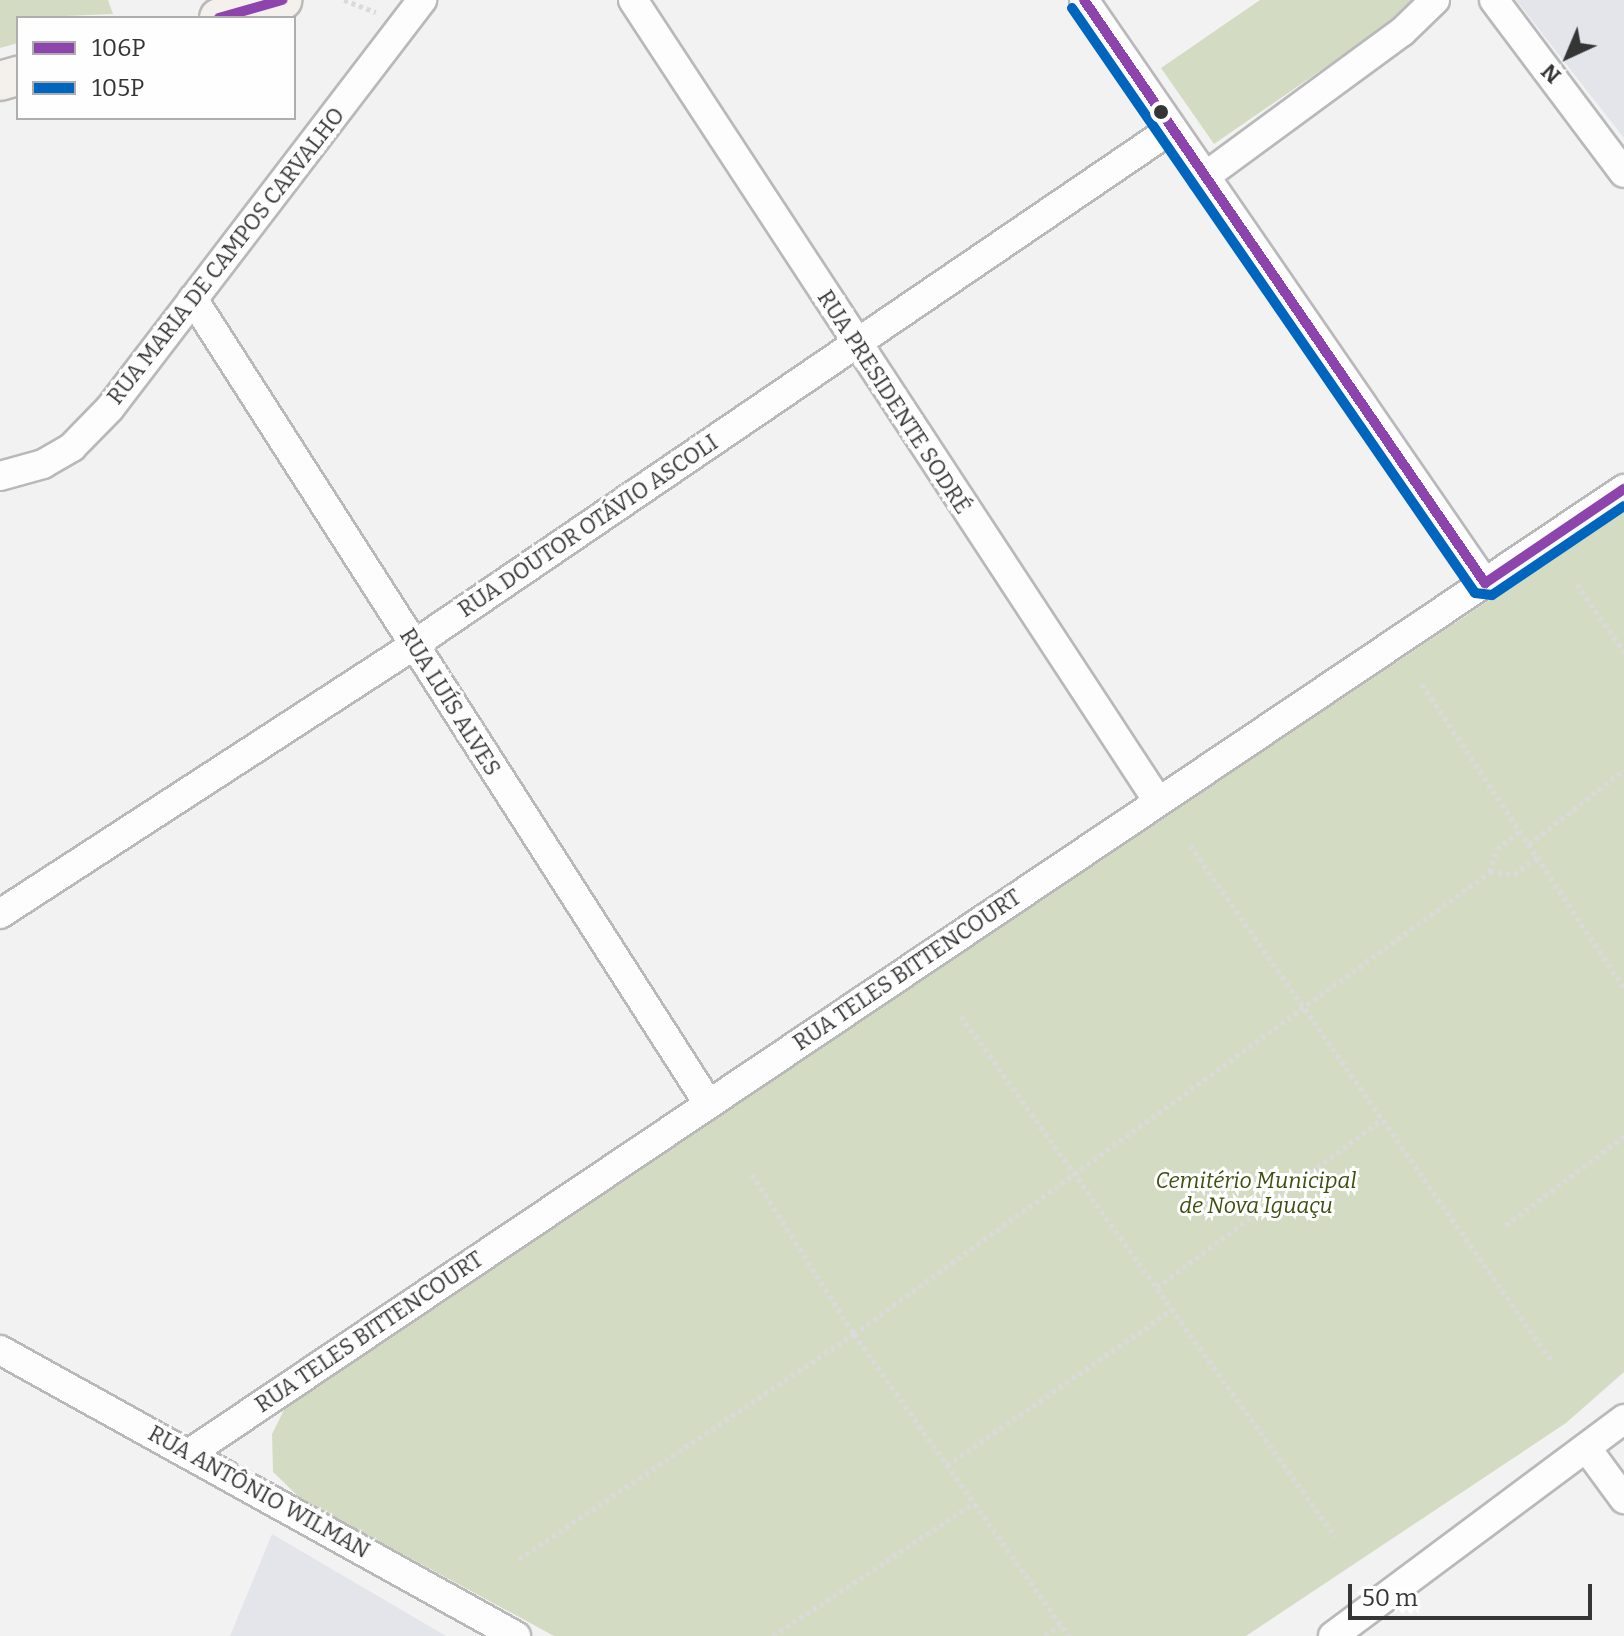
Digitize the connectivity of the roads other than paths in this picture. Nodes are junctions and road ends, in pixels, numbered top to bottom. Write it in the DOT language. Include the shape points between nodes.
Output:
graph roads {
  1 [pos="282,0"];
  2 [pos="422,0"];
  3 [pos="633,0"];
  4 [pos="1084,0"];
  5 [pos="1435,0"];
  6 [pos="1494,0"];
  7 [pos="226,16"];
  8 [pos="1170,130"];
  9 [pos="1624,173"];
  10 [pos="1203,178"];
  11 [pos="193,299"];
  12 [pos="856,344"];
  13 [pos="0,476"];
  14 [pos="1624,489"];
  15 [pos="1485,583"];
  16 [pos="415,644"];
  17 [pos="1158,801"];
  18 [pos="0,914"];
  19 [pos="708,1103"];
  20 [pos="0,1350"];
  21 [pos="1624,1419"];
  22 [pos="1588,1450"];
  23 [pos="190,1453"];
  24 [pos="1624,1499"];
  25 [pos="516,1636"];
  26 [pos="1333,1636"];
  1 -- 7 [label="main road"];
  2 -- 11 [label="street, RUA MARIA DE CAMPOS CARVALHO"];
  3 -- 12 [label="street, RUA PRESIDENTE SODRÉ"];
  4 -- 8 [label="street"];
  5 -- 10 [label="street" via="1402,32"];
  6 -- 9 [label="street"];
  8 -- 10 [label="street"];
  8 -- 12 [label="street, RUA DOUTOR OTÁVIO ASCOLI"];
  10 -- 15 [label="street"];
  11 -- 13 [label="street, RUA MARIA DE CAMPOS CARVALHO" via="110,408 72,447 43,464"];
  11 -- 16 [label="street, RUA LUÍS ALVES"];
  12 -- 16 [label="street, RUA DOUTOR OTÁVIO ASCOLI"];
  12 -- 17 [label="street, RUA PRESIDENTE SODRÉ"];
  14 -- 15 [label="street, RUA TELES BITTENCOURT"];
  15 -- 17 [label="street, RUA TELES BITTENCOURT"];
  16 -- 18 [label="street, RUA DOUTOR OTÁVIO ASCOLI"];
  16 -- 19 [label="street, RUA LUÍS ALVES"];
  17 -- 19 [label="street, RUA TELES BITTENCOURT"];
  19 -- 23 [label="street, RUA TELES BITTENCOURT"];
  20 -- 23 [label="street, RUA ANTÔNIO WILMAN"];
  21 -- 22 [label="street"];
  22 -- 24 [label="street"];
  22 -- 26 [label="street"];
  23 -- 25 [label="street, RUA ANTÔNIO WILMAN"];
}
